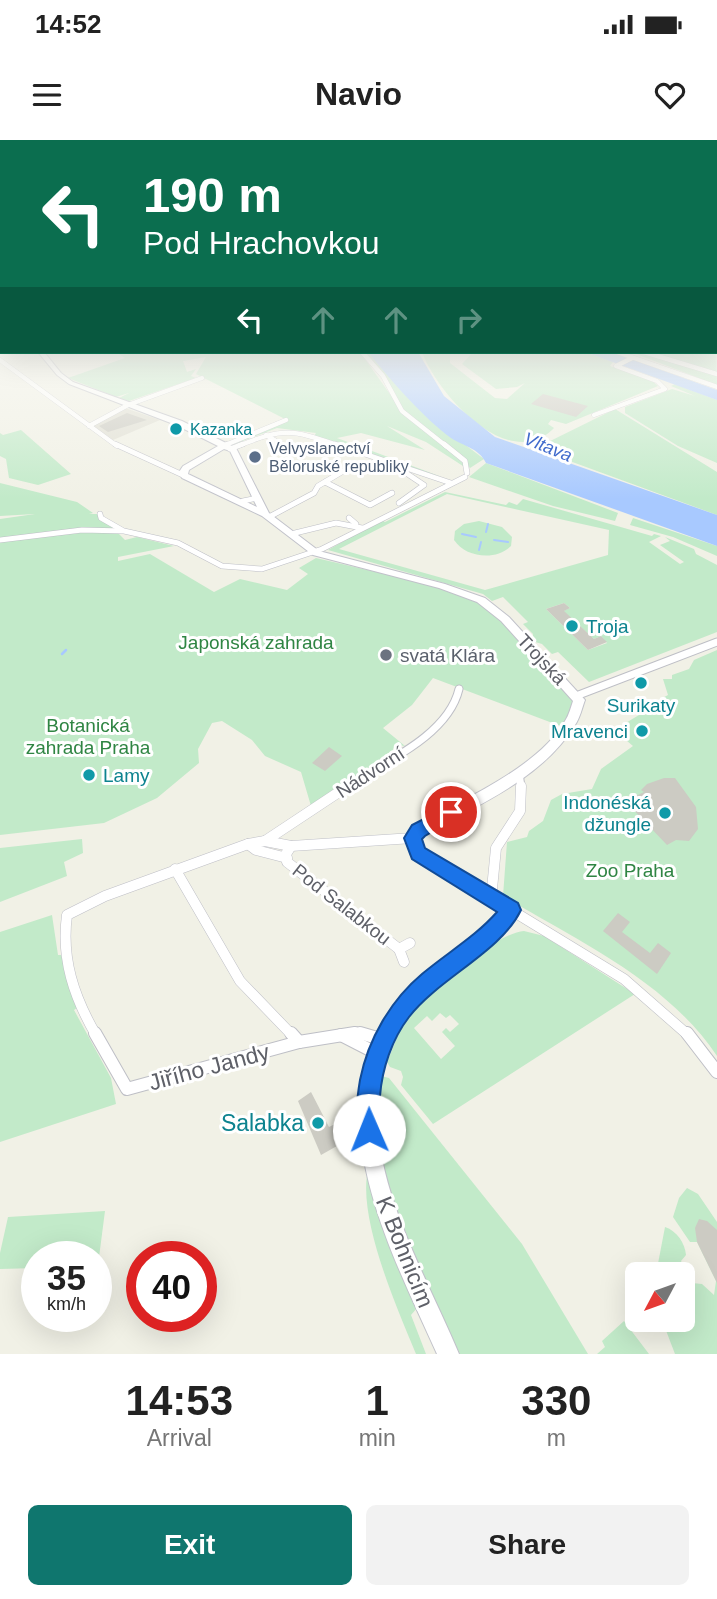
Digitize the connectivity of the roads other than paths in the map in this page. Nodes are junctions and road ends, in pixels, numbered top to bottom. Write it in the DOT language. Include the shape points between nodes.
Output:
graph roads {
  1 [pos="35,386"];
  2 [pos="78,386"];
  3 [pos="181,386"];
  4 [pos="388,386"];
  5 [pos="662,386"];
  6 [pos="128,405"];
  7 [pos="594,415"];
  8 [pos="286,420"];
  9 [pos="89,426"];
  10 [pos="266,435"];
  11 [pos="227,448"];
  12 [pos="293,451"];
  13 [pos="376,460"];
  14 [pos="390,463"];
  15 [pos="345,470"];
  16 [pos="379,472"];
  17 [pos="185,476"];
  18 [pos="325,482"];
  19 [pos="452,483"];
  20 [pos="392,493"];
  21 [pos="257,498"];
  22 [pos="243,501"];
  23 [pos="100,514"];
  24 [pos="267,515"];
  25 [pos="381,517"];
  26 [pos="349,518"];
  27 [pos="359,526"];
  28 [pos="124,531"];
  29 [pos="291,534"];
  30 [pos="0,540"];
  31 [pos="313,551"];
  32 [pos="717,642"];
  33 [pos="459,689"];
  34 [pos="576,696"];
  35 [pos="519,773"];
  36 [pos="413,838"];
  37 [pos="265,841"];
  38 [pos="247,844"];
  39 [pos="291,846"];
  40 [pos="287,858"];
  41 [pos="175,869"];
  42 [pos="491,899"];
  43 [pos="511,910"];
  44 [pos="410,943"];
  45 [pos="399,949"];
  46 [pos="404,962"];
  47 [pos="299,1042"];
  48 [pos="381,1047"];
  49 [pos="717,1072"];
  50 [pos="448,1354"];
  1 -- 9 [label="street"];
  2 -- 6 [label="street"];
  3 -- 6 [label="street"];
  4 -- 19 [label="street" via="402,411 465,460 466,475"];
  5 -- 7 [label="street" via="666,389"];
  6 -- 9 [label="street"];
  6 -- 11 [label="street" via="179,423"];
  8 -- 11 [label="street"];
  9 -- 17 [label="street" via="134,456"];
  10 -- 11 [label="street"];
  10 -- 12 [label="street"];
  10 -- 13 [label="street" via="296,431"];
  11 -- 17 [label="street" via="186,468"];
  11 -- 21 [label="street, Trojská"];
  13 -- 14 [label="street"];
  13 -- 16 [label="street" via="367,468"];
  14 -- 19 [label="street"];
  14 -- 25 [label="street" via="424,485"];
  15 -- 18 [label="street"];
  17 -- 22 [label="street, Trojská"];
  18 -- 20 [label="street" via="370,505"];
  18 -- 24 [label="street" via="314,493"];
  19 -- 25 [label="street"];
  21 -- 22 [label="street"];
  21 -- 24 [label="street, Trojská"];
  22 -- 24 [label="street, Trojská"];
  23 -- 28 [label="street"];
  24 -- 29 [label="street, Trojská"];
  25 -- 27 [label="street"];
  26 -- 27 [label="street"];
  27 -- 29 [label="street" via="323,525"];
  27 -- 31 [label="street"];
  28 -- 30 [label="street" via="82,530"];
  28 -- 31 [label="street" via="178,543 209,561 239,570 273,567"];
  29 -- 31 [label="street, Trojská"];
  31 -- 34 [label="street, Trojská" via="481,600 505,619"];
  32 -- 34 [label="street"];
  33 -- 37 [label="street, Nádvorní" via="454,706 427,735"];
  34 -- 35 [label="street, Trojská" via="577,709 567,729 545,754"];
  35 -- 36 [label="street, Trojská"];
  35 -- 42 [label="street" via="520,811 496,848"];
  36 -- 39 [label="street"];
  36 -- 42 [label="street" via="418,853"];
  37 -- 38 [label="street"];
  37 -- 39 [label="street"];
  38 -- 40 [label="street"];
  38 -- 41 [label="street"];
  39 -- 40 [label="street, Pod Salabkou"];
  40 -- 45 [label="street, Pod Salabkou"];
  41 -- 47 [label="street" via="240,981"];
  41 -- 47 [label="street, Jiřího Jandy" via="67,915 64,927 66,965 79,1002 127,1089"];
  42 -- 43 [label="street"];
  43 -- 48 [label="street, K Bohnicím" via="492,932 409,1000"];
  43 -- 49 [label="street" via="641,988 703,1050"];
  44 -- 45 [label="street"];
  45 -- 46 [label="street, Pod Salabkou"];
  47 -- 48 [label="street, Jiřího Jandy" via="341,1035"];
  48 -- 50 [label="street, K Bohnicím" via="369,1097 375,1177 392,1232"];
}
